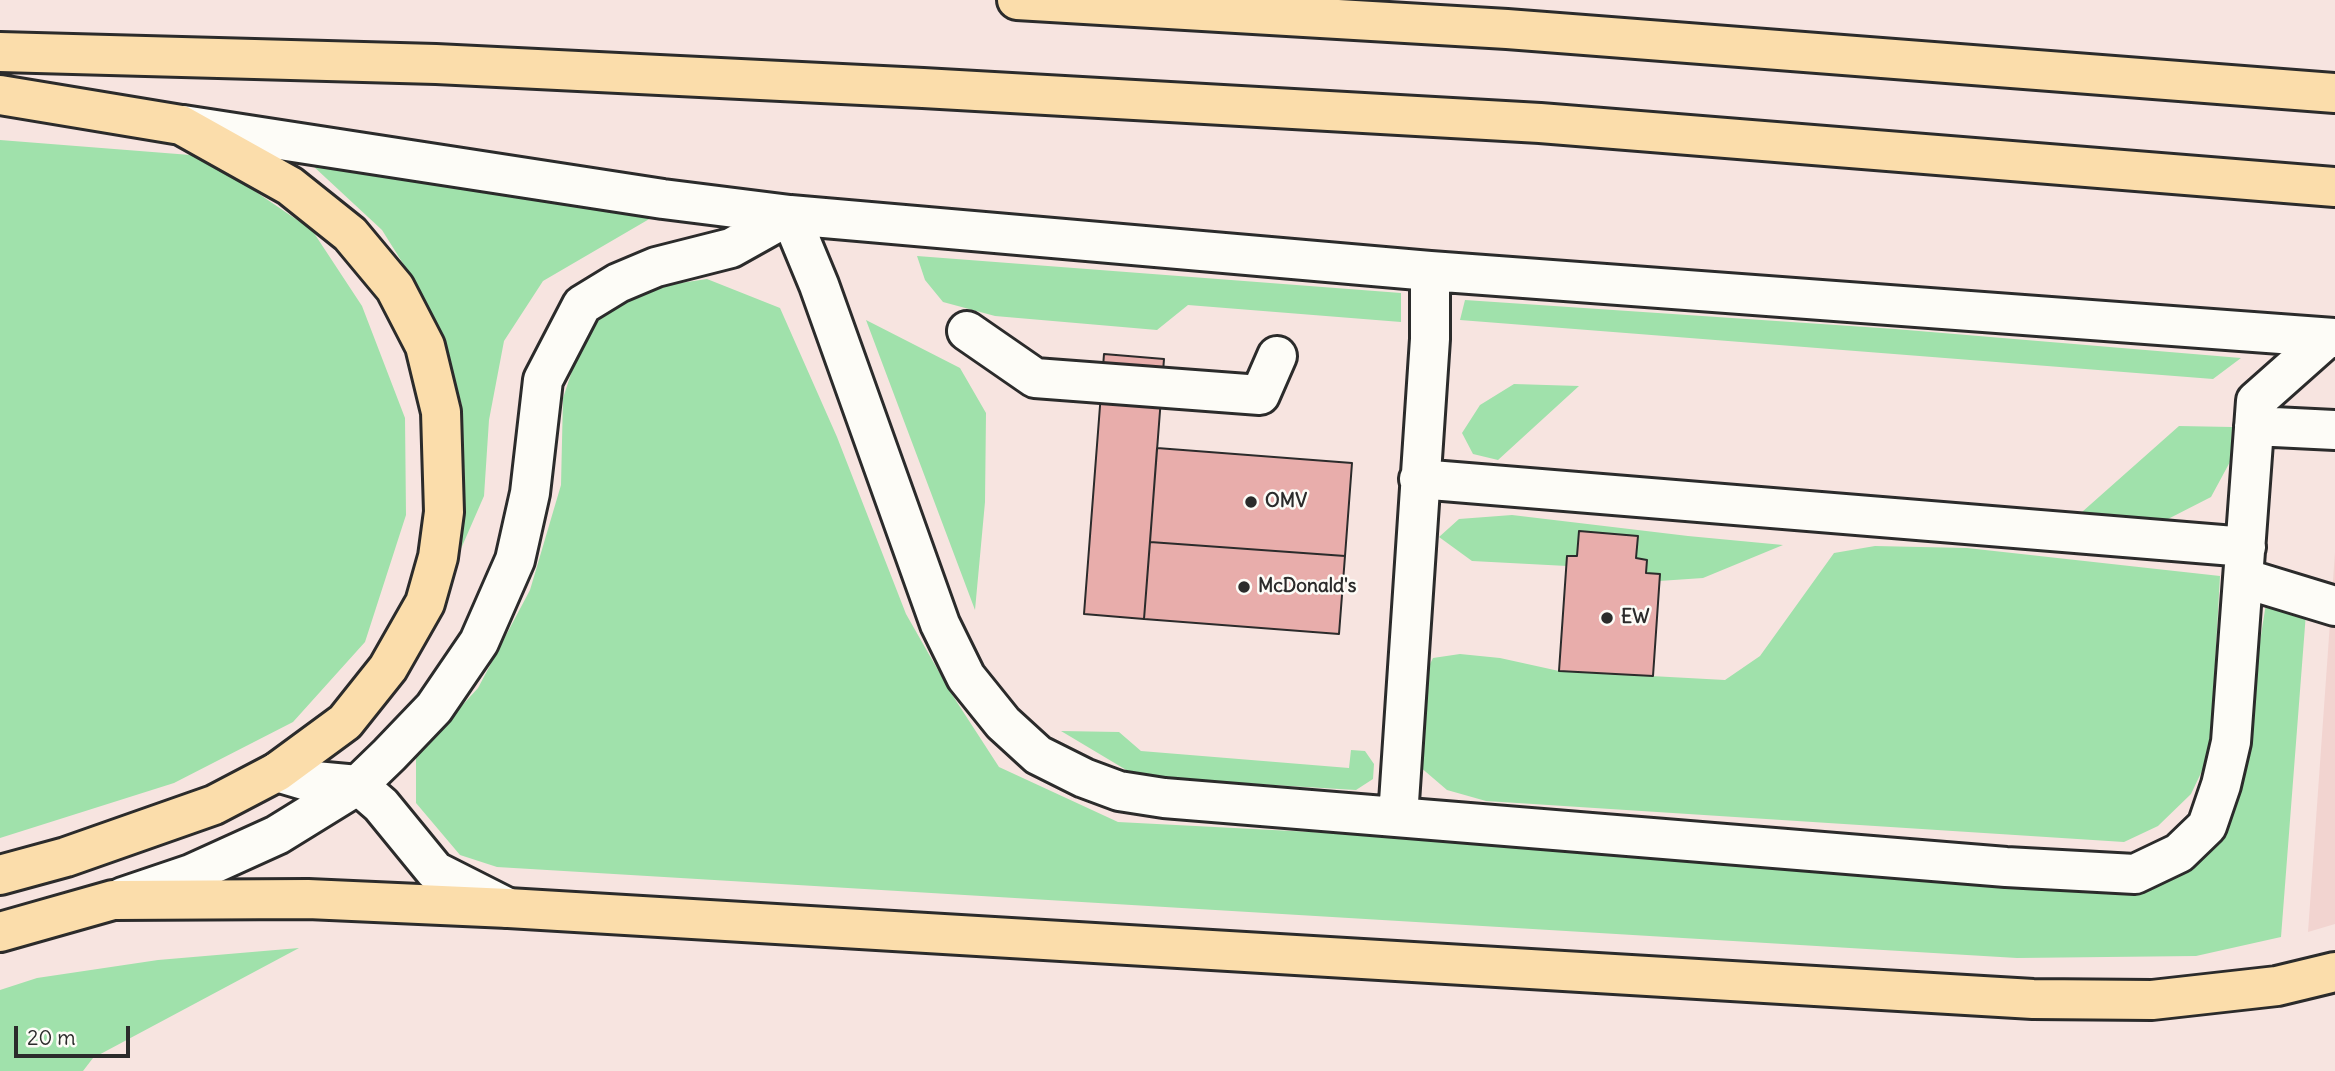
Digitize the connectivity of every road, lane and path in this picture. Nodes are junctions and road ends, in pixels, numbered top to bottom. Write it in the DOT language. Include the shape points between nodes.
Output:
graph roads {
  1 [pos="1017,0"];
  2 [pos="0,52"];
  3 [pos="2335,93"];
  4 [pos="0,95"];
  5 [pos="181,125"];
  6 [pos="2335,187"];
  7 [pos="790,215"];
  8 [pos="1430,271"];
  9 [pos="967,331"];
  10 [pos="2331,338"];
  11 [pos="1277,356"];
  12 [pos="2254,426"];
  13 [pos="2335,430"];
  14 [pos="1419,479"];
  15 [pos="2245,563"];
  16 [pos="2335,606"];
  17 [pos="277,772"];
  18 [pos="358,785"];
  19 [pos="1398,817"];
  20 [pos="0,875"];
  21 [pos="113,900"];
  22 [pos="508,908"];
  23 [pos="0,932"];
  24 [pos="2335,972"];
  1 -- 3 [label="highway" via="1507,29"];
  2 -- 6 [label="highway" via="436,64 1540,123"];
  4 -- 5 [label="highway"];
  5 -- 7 [label="lane"];
  5 -- 17 [label="highway" via="290,186 350,234 395,288 419,334 441,412 444,512 425,603 388,668 345,722"];
  7 -- 8 [label="lane"];
  7 -- 18 [label="lane" via="731,248 656,267 618,282 582,305 543,380 530,493 515,560 479,642 434,708"];
  7 -- 19 [label="lane" via="940,624 966,677 1003,723 1038,755 1119,791"];
  8 -- 10 [label="lane"];
  8 -- 14 [label="lane" via="1430,339"];
  9 -- 11 [label="lane" via="1035,378 1260,395"];
  10 -- 12 [label="lane" via="2256,401"];
  12 -- 13 [label="lane"];
  12 -- 15 [label="lane"];
  14 -- 15 [label="lane"];
  14 -- 19 [label="lane"];
  15 -- 16 [label="lane"];
  15 -- 19 [label="lane" via="2231,742 2207,826 2179,853 2135,874"];
  17 -- 18 [label="lane" via="304,780"];
  17 -- 20 [label="highway" via="214,805"];
  18 -- 21 [label="lane" via="277,835 191,874"];
  18 -- 22 [label="lane" via="381,805 435,871"];
  21 -- 22 [label="highway" via="308,899"];
  21 -- 23 [label="highway"];
  22 -- 24 [label="highway" via="2033,999 2152,1000 2277,986"];
}
